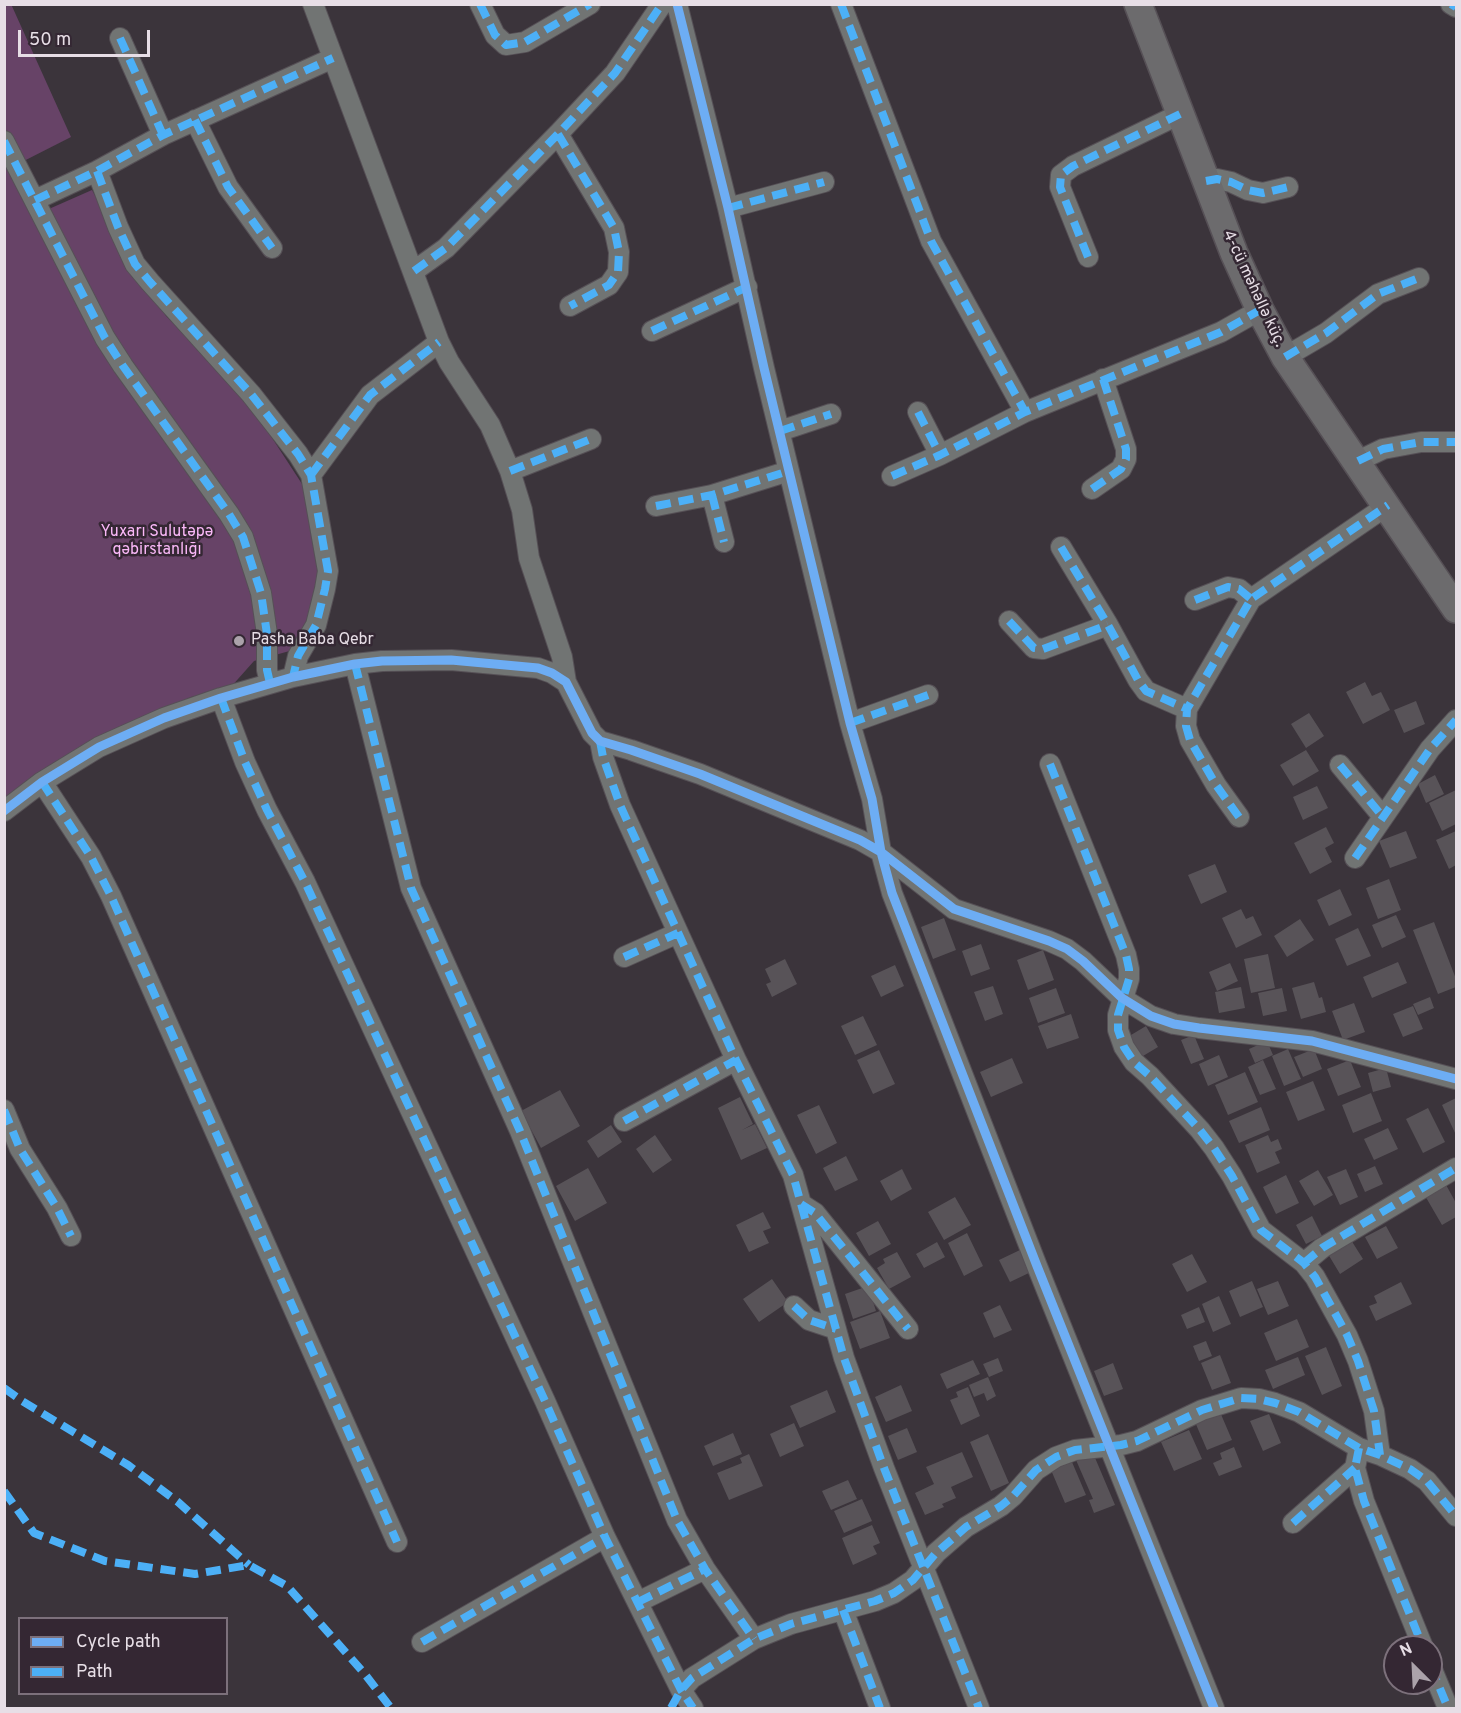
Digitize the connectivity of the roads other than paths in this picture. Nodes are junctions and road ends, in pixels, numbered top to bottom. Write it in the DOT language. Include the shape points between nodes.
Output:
graph roads {
  1 [pos="313,4"];
  2 [pos="480,4"];
  3 [pos="590,4"];
  4 [pos="662,4"];
  5 [pos="677,4"];
  6 [pos="841,4"];
  7 [pos="1138,4"];
  8 [pos="1451,4"];
  9 [pos="1456,8"];
  10 [pos="120,38"];
  11 [pos="333,57"];
  12 [pos="1180,114"];
  13 [pos="195,120"];
  14 [pos="558,134"];
  15 [pos="164,135"];
  16 [pos="4,141"];
  17 [pos="97,171"];
  18 [pos="1206,181"];
  19 [pos="824,182"];
  20 [pos="1288,187"];
  21 [pos="35,200"];
  22 [pos="728,208"];
  23 [pos="272,248"];
  24 [pos="1088,257"];
  25 [pos="414,271"];
  26 [pos="1419,278"];
  27 [pos="747,287"];
  28 [pos="570,306"];
  29 [pos="1260,310"];
  30 [pos="652,331"];
  31 [pos="439,342"];
  32 [pos="1285,357"];
  33 [pos="1103,379"];
  34 [pos="918,412"];
  35 [pos="1025,412"];
  36 [pos="831,414"];
  37 [pos="780,431"];
  38 [pos="591,439"];
  39 [pos="1456,441"];
  40 [pos="940,455"];
  41 [pos="1358,461"];
  42 [pos="510,471"];
  43 [pos="789,471"];
  44 [pos="311,476"];
  45 [pos="892,476"];
  46 [pos="1092,489"];
  47 [pos="712,495"];
  48 [pos="1388,505"];
  49 [pos="656,506"];
  50 [pos="724,542"];
  51 [pos="1061,547"];
  52 [pos="1251,599"];
  53 [pos="1195,600"];
  54 [pos="1456,609"];
  55 [pos="1009,621"];
  56 [pos="1108,625"];
  57 [pos="355,664"];
  58 [pos="293,677"];
  59 [pos="566,682"];
  60 [pos="270,684"];
  61 [pos="928,695"];
  62 [pos="221,698"];
  63 [pos="1187,709"];
  64 [pos="1456,720"];
  65 [pos="850,723"];
  66 [pos="600,741"];
  67 [pos="1050,764"];
  68 [pos="1340,765"];
  69 [pos="42,782"];
  70 [pos="4,811"];
  71 [pos="1239,817"];
  72 [pos="1383,817"];
  73 [pos="881,852"];
  74 [pos="1355,858"];
  75 [pos="678,933"];
  76 [pos="624,957"];
  77 [pos="1122,998"];
  78 [pos="736,1060"];
  79 [pos="1456,1079"];
  80 [pos="4,1110"];
  81 [pos="624,1121"];
  82 [pos="1456,1168"];
  83 [pos="801,1204"];
  84 [pos="71,1236"];
  85 [pos="1304,1263"];
  86 [pos="794,1306"];
  87 [pos="836,1329"];
  88 [pos="908,1329"];
  89 [pos="1110,1446"];
  90 [pos="1359,1448"];
  91 [pos="1380,1455"];
  92 [pos="1355,1468"];
  93 [pos="1456,1516"];
  94 [pos="1293,1523"];
  95 [pos="605,1537"];
  96 [pos="397,1542"];
  97 [pos="705,1569"];
  98 [pos="925,1569"];
  99 [pos="638,1602"];
  100 [pos="843,1610"];
  101 [pos="1418,1635"];
  102 [pos="754,1639"];
  103 [pos="422,1642"];
  104 [pos="681,1690"];
  105 [pos="693,1708"];
  106 [pos="880,1708"];
  107 [pos="979,1708"];
  108 [pos="1214,1708"];
  1 -- 11 [label="street"];
  2 -- 3 [label="street" via="495,34 506,45 525,42"];
  4 -- 14 [label="street" via="615,73"];
  5 -- 22 [label="street"];
  6 -- 35 [label="street" via="931,241"];
  7 -- 12 [label="street, 4-cü məhəllə küç."];
  8 -- 9 [label="street"];
  10 -- 15 [label="street"];
  11 -- 13 [label="street"];
  11 -- 25 [label="street"];
  12 -- 18 [label="street, 4-cü məhəllə küç."];
  12 -- 24 [label="street" via="1061,175 1060,186"];
  13 -- 15 [label="street"];
  13 -- 23 [label="street" via="228,187"];
  14 -- 25 [label="street" via="446,248"];
  14 -- 28 [label="street" via="614,228 619,252 618,272 609,285"];
  15 -- 17 [label="street"];
  16 -- 21 [label="street"];
  17 -- 21 [label="street"];
  17 -- 44 [label="street" via="135,264 251,394"];
  18 -- 20 [label="street" via="1217,179 1263,193"];
  18 -- 29 [label="street, 4-cü məhəllə küç."];
  19 -- 22 [label="street"];
  21 -- 60 [label="street" via="105,338 243,537 261,593"];
  22 -- 27 [label="street"];
  25 -- 31 [label="street"];
  26 -- 32 [label="street" via="1378,294 1326,333"];
  27 -- 30 [label="street"];
  27 -- 37 [label="street"];
  29 -- 32 [label="street, 4-cü məhəllə küç."];
  29 -- 33 [label="street" via="1221,332"];
  31 -- 42 [label="street" via="490,425"];
  31 -- 44 [label="street" via="370,396"];
  32 -- 41 [label="street, 4-cü məhəllə küç."];
  33 -- 35 [label="street"];
  33 -- 46 [label="street" via="1126,459 1121,469"];
  34 -- 40 [label="street"];
  35 -- 40 [label="street"];
  36 -- 37 [label="street"];
  37 -- 43 [label="street"];
  38 -- 42 [label="street"];
  39 -- 41 [label="street" via="1383,449"];
  40 -- 45 [label="street"];
  41 -- 48 [label="street, 4-cü məhəllə küç."];
  42 -- 59 [label="street" via="522,510 529,558 562,657"];
  43 -- 47 [label="street"];
  43 -- 65 [label="street"];
  44 -- 58 [label="street" via="328,571 316,625 298,656"];
  47 -- 49 [label="street"];
  47 -- 50 [label="street"];
  48 -- 52 [label="street"];
  48 -- 54 [label="street, 4-cü məhəllə küç."];
  51 -- 56 [label="street"];
  52 -- 53 [label="street" via="1239,589 1228,587"];
  52 -- 63 [label="street"];
  55 -- 56 [label="street" via="1034,648 1043,649"];
  56 -- 63 [label="street" via="1146,691"];
  57 -- 58 [label="street"];
  57 -- 59 [label="street" via="418,660 499,664 538,668"];
  57 -- 97 [label="street" via="411,888 520,1131 677,1520"];
  58 -- 60 [label="street"];
  59 -- 66 [label="street" via="585,721"];
  60 -- 62 [label="street"];
  61 -- 65 [label="street"];
  62 -- 69 [label="street" via="99,747"];
  62 -- 95 [label="street" via="267,810 310,893"];
  63 -- 71 [label="street" via="1190,740"];
  64 -- 72 [label="street" via="1430,749"];
  65 -- 73 [label="street" via="872,799"];
  66 -- 73 [label="street" via="700,774"];
  66 -- 75 [label="street" via="620,805"];
  67 -- 77 [label="street" via="1126,955 1129,979"];
  68 -- 72 [label="street"];
  69 -- 70 [label="street"];
  69 -- 96 [label="street" via="91,857 111,896"];
  72 -- 74 [label="street"];
  73 -- 77 [label="street" via="954,909 1067,949"];
  73 -- 89 [label="street" via="892,892"];
  75 -- 76 [label="street"];
  75 -- 78 [label="street"];
  77 -- 79 [label="street" via="1174,1024 1312,1041"];
  77 -- 85 [label="street" via="1118,1030 1134,1062 1214,1148 1261,1230"];
  78 -- 81 [label="street"];
  78 -- 83 [label="street" via="793,1175"];
  80 -- 84 [label="street" via="20,1149"];
  82 -- 85 [label="street" via="1322,1248"];
  83 -- 87 [label="street"];
  83 -- 88 [label="street" via="815,1213"];
  85 -- 91 [label="street" via="1327,1297 1358,1361 1374,1411"];
  86 -- 87 [label="street" via="809,1320"];
  87 -- 98 [label="street" via="884,1468"];
  89 -- 90 [label="street" via="1137,1441 1202,1410 1241,1398 1275,1403 1299,1413"];
  89 -- 98 [label="street" via="1075,1450 1036,1470 1001,1506 966,1527 936,1553"];
  89 -- 108 [label="street"];
  90 -- 91 [label="street"];
  90 -- 92 [label="street"];
  91 -- 93 [label="street" via="1427,1481"];
  92 -- 94 [label="street"];
  92 -- 101 [label="street" via="1364,1501"];
  95 -- 99 [label="street"];
  95 -- 103 [label="street"];
  97 -- 99 [label="street"];
  97 -- 102 [label="street"];
  98 -- 100 [label="street" via="894,1593"];
  98 -- 107 [label="street"];
  99 -- 104 [label="street"];
  100 -- 102 [label="street"];
  100 -- 106 [label="street"];
  102 -- 104 [label="street" via="692,1678"];
  104 -- 105 [label="street"];
}
